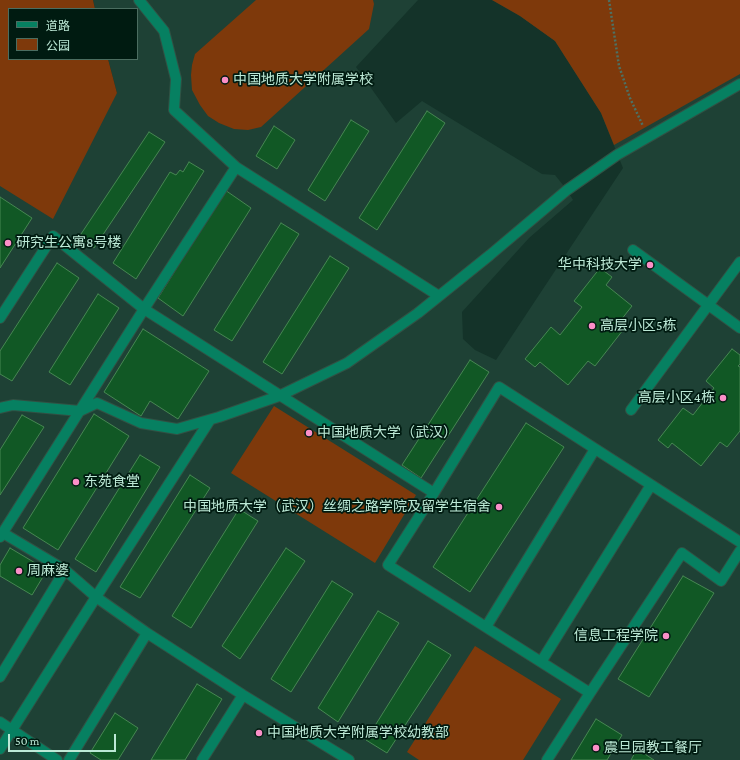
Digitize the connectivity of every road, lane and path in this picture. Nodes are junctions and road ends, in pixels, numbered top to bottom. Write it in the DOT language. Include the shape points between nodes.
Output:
graph roads {
  1 [pos="139,0"];
  2 [pos="609,0"];
  3 [pos="740,84"];
  4 [pos="648,137"];
  5 [pos="236,167"];
  6 [pos="633,250"];
  7 [pos="740,262"];
  8 [pos="439,296"];
  9 [pos="709,304"];
  10 [pos="144,309"];
  11 [pos="0,318"];
  12 [pos="740,328"];
  13 [pos="279,396"];
  14 [pos="0,408"];
  15 [pos="631,410"];
  16 [pos="80,411"];
  17 [pos="210,420"];
  18 [pos="595,449"];
  19 [pos="651,485"];
  20 [pos="434,493"];
  21 [pos="1,535"];
  22 [pos="740,542"];
  23 [pos="740,551"];
  24 [pos="66,570"];
  25 [pos="96,597"];
  26 [pos="486,626"];
  27 [pos="148,633"];
  28 [pos="541,662"];
  29 [pos="0,677"];
  30 [pos="590,693"];
  31 [pos="243,695"];
  32 [pos="0,722"];
  33 [pos="12,730"];
  34 [pos="0,749"];
  35 [pos="345,759"];
  36 [pos="57,760"];
  37 [pos="69,760"];
  38 [pos="202,760"];
  39 [pos="547,760"];
  1 -- 5 [label="street" via="164,31 176,79 174,110"];
  2 -- 4 [label="path" via="619,66"];
  3 -- 4 [label="street"];
  4 -- 8 [label="street" via="567,190"];
  5 -- 8 [label="street"];
  5 -- 10 [label="street"];
  6 -- 9 [label="street"];
  7 -- 9 [label="street"];
  8 -- 13 [label="street" via="347,363"];
  9 -- 12 [label="street"];
  9 -- 15 [label="street"];
  10 -- 11 [label="street" via="53,236"];
  10 -- 13 [label="street"];
  10 -- 16 [label="street"];
  13 -- 17 [label="street"];
  13 -- 20 [label="street"];
  14 -- 16 [label="street" via="13,405"];
  16 -- 17 [label="street" via="97,403 141,423 177,429"];
  16 -- 21 [label="street"];
  17 -- 25 [label="street"];
  18 -- 19 [label="street"];
  18 -- 20 [label="street" via="499,387"];
  18 -- 26 [label="street"];
  19 -- 22 [label="street"];
  19 -- 28 [label="street"];
  20 -- 26 [label="street" via="388,565"];
  21 -- 24 [label="street"];
  23 -- 30 [label="street" via="721,580 682,553"];
  24 -- 25 [label="street"];
  24 -- 29 [label="street"];
  25 -- 27 [label="street"];
  25 -- 33 [label="street"];
  26 -- 28 [label="street"];
  27 -- 31 [label="street"];
  27 -- 37 [label="street"];
  28 -- 30 [label="street"];
  30 -- 39 [label="street"];
  31 -- 35 [label="street"];
  31 -- 38 [label="street"];
  32 -- 33 [label="street"];
  33 -- 34 [label="street"];
  33 -- 36 [label="street"];
}
